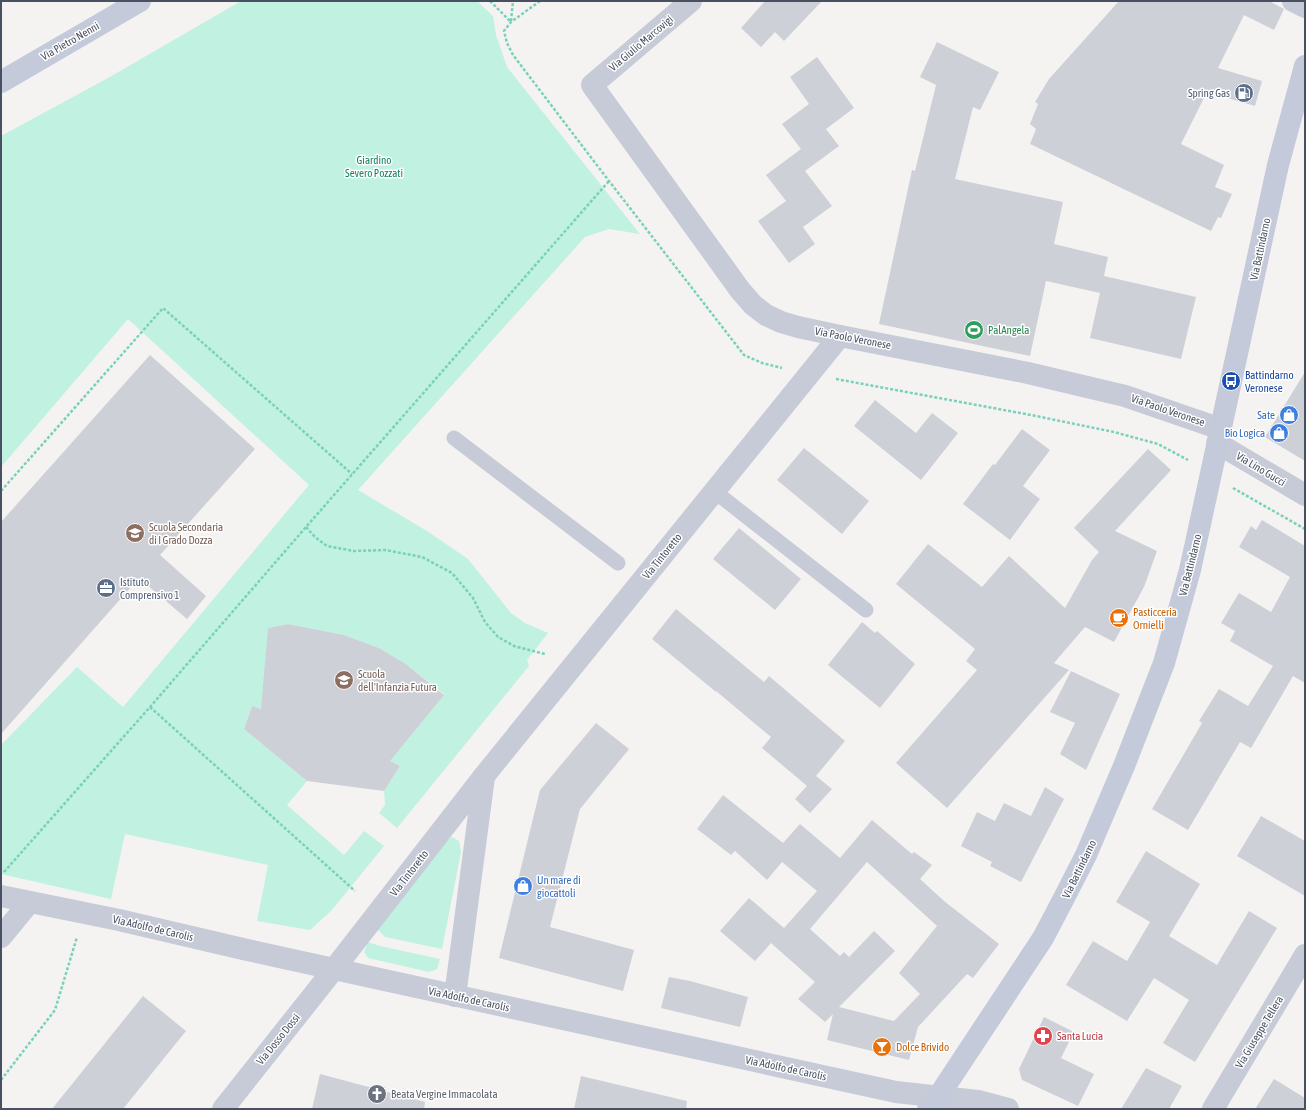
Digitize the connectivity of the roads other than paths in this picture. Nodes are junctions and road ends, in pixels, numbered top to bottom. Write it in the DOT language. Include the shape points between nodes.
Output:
graph roads {
  1 [pos="140,1"];
  2 [pos="691,1"];
  3 [pos="1293,1"];
  4 [pos="1305,7"];
  5 [pos="1305,66"];
  6 [pos="1,82"];
  7 [pos="592,85"];
  8 [pos="840,336"];
  9 [pos="1219,436"];
  10 [pos="454,438"];
  11 [pos="714,491"];
  12 [pos="1305,495"];
  13 [pos="618,563"];
  14 [pos="866,610"];
  15 [pos="484,776"];
  16 [pos="1,896"];
  17 [pos="29,903"];
  18 [pos="1,936"];
  19 [pos="1305,955"];
  20 [pos="334,969"];
  21 [pos="455,996"];
  22 [pos="933,1103"];
  23 [pos="223,1109"];
  24 [pos="1008,1109"];
  25 [pos="1213,1109"];
  1 -- 6 [label="street, Via Pietro Nenni"];
  2 -- 7 [label="street, Via Giulio Marcovigi"];
  3 -- 4 [label="street"];
  5 -- 9 [label="street, Via Battindarno" via="1278,165"];
  7 -- 8 [label="street, Via Paolo Veronese" via="753,305 781,322"];
  8 -- 9 [label="street, Via Paolo Veronese" via="1028,373 1126,396"];
  8 -- 11 [label="street, Via Tintoretto"];
  9 -- 12 [label="street, Via Lino Gucci"];
  9 -- 22 [label="street, Via Battindarno" via="1190,570 1164,663 1086,855 1043,938"];
  10 -- 13 [label="lane"];
  11 -- 14 [label="lane"];
  11 -- 15 [label="street, Via Tintoretto"];
  15 -- 20 [label="street, Via Tintoretto"];
  15 -- 21 [label="street"];
  16 -- 17 [label="street, Via Adolfo de Carolis"];
  17 -- 18 [label="street"];
  17 -- 20 [label="street, Via Adolfo de Carolis" via="120,920"];
  19 -- 25 [label="street, Via Giuseppe Tellera"];
  20 -- 21 [label="street, Via Adolfo de Carolis"];
  20 -- 23 [label="street, Via Dosso Dossi"];
  21 -- 22 [label="street, Via Adolfo de Carolis" via="896,1092"];
  22 -- 24 [label="street, Via Adolfo de Carolis" via="978,1101"];
}
